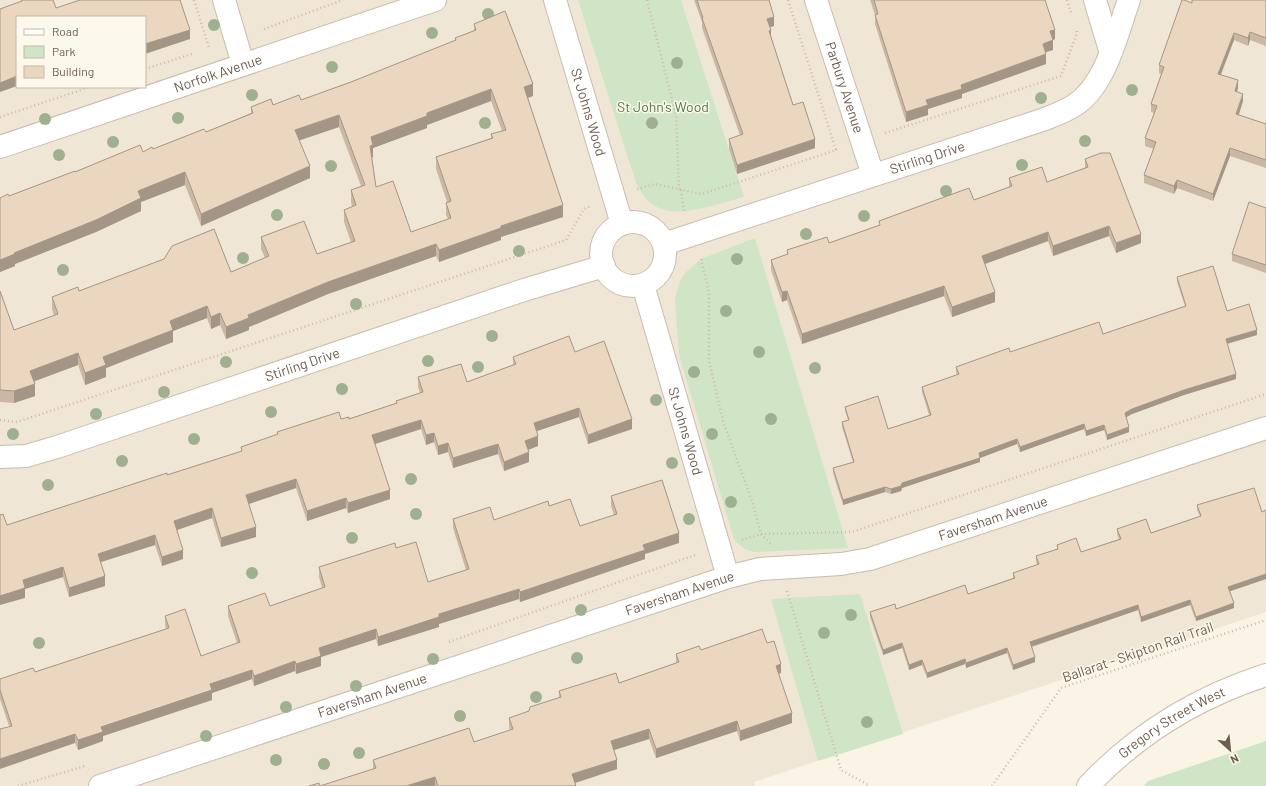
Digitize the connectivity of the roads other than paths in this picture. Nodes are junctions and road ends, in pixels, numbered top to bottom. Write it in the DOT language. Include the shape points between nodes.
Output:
graph roads {
  1 [pos="224,0"];
  2 [pos="435,0"];
  3 [pos="555,0"];
  4 [pos="816,0"];
  5 [pos="1094,0"];
  6 [pos="1129,0"];
  7 [pos="1110,50"];
  8 [pos="243,64"];
  9 [pos="0,147"];
  10 [pos="873,175"];
  11 [pos="622,224"];
  12 [pos="664,244"];
  13 [pos="604,266"];
  14 [pos="642,285"];
  15 [pos="1266,428"];
  16 [pos="0,457"];
  17 [pos="728,577"];
  18 [pos="1266,675"];
  19 [pos="100,786"];
  20 [pos="1088,786"];
  1 -- 8 [label="street"];
  2 -- 8 [label="street, Norfolk Avenue"];
  3 -- 11 [label="street, St Johns Wood"];
  4 -- 10 [label="street, Parbury Avenue"];
  5 -- 7 [label="street"];
  6 -- 7 [label="street, Stirling Drive"];
  7 -- 10 [label="street, Stirling Drive" via="1102,73 1074,106 1045,119"];
  8 -- 9 [label="street, Norfolk Avenue"];
  10 -- 12 [label="street, Stirling Drive"];
  11 -- 12 [label="street" via="638,223 652,228"];
  11 -- 13 [label="street" via="604,241 601,256"];
  12 -- 14 [label="street" via="664,264 652,281"];
  13 -- 14 [label="street" via="609,275 624,285"];
  13 -- 16 [label="street, Stirling Drive" via="524,290 57,447 26,456"];
  14 -- 17 [label="street, St Johns Wood"];
  15 -- 17 [label="street, Faversham Avenue" via="888,554 841,564 760,569"];
  17 -- 19 [label="street, Faversham Avenue"];
  18 -- 20 [label="street, Gregory Street West" via="1214,695 1161,724 1117,757"];
}
